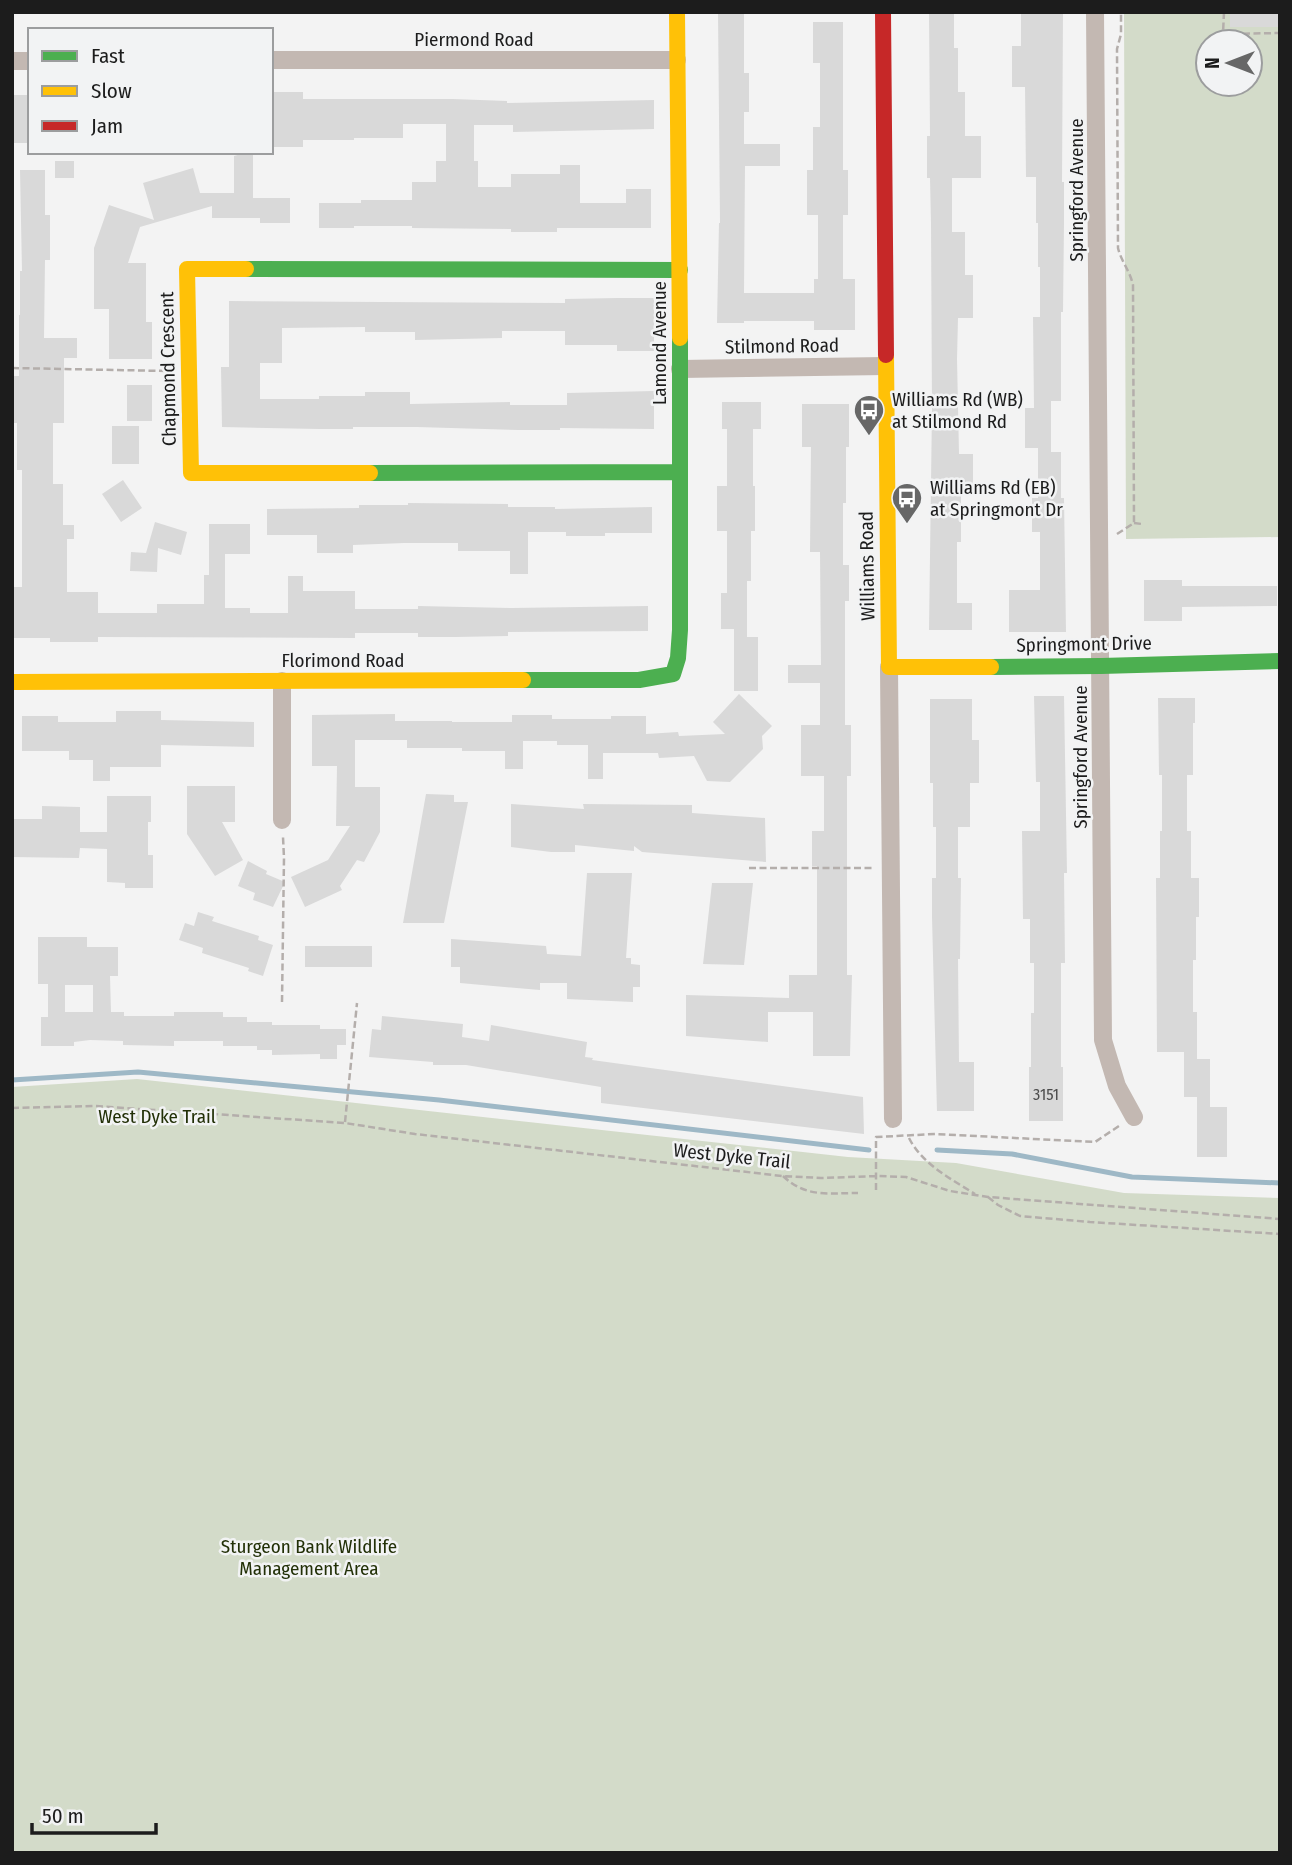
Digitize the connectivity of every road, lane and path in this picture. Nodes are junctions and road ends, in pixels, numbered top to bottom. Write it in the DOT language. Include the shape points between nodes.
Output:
graph roads {
  1 [pos="677,12"];
  2 [pos="883,12"];
  3 [pos="1095,12"];
  4 [pos="1121,12"];
  5 [pos="1224,12"];
  6 [pos="1280,33"];
  7 [pos="273,60"];
  8 [pos="677,60"];
  9 [pos="680,270"];
  10 [pos="885,366"];
  11 [pos="12,368"];
  12 [pos="680,369"];
  13 [pos="188,371"];
  14 [pos="679,472"];
  15 [pos="1134,523"];
  16 [pos="1142,524"];
  17 [pos="1099,545"];
  18 [pos="1280,662"];
  19 [pos="1101,666"];
  20 [pos="889,667"];
  21 [pos="673,674"];
  22 [pos="282,681"];
  23 [pos="12,682"];
  24 [pos="282,820"];
  25 [pos="749,868"];
  26 [pos="892,869"];
  27 [pos="282,1002"];
  28 [pos="357,1003"];
  29 [pos="12,1108"];
  30 [pos="1134,1117"];
  31 [pos="893,1119"];
  32 [pos="345,1123"];
  33 [pos="908,1137"];
  34 [pos="782,1176"];
  35 [pos="876,1176"];
  36 [pos="876,1190"];
  37 [pos="858,1193"];
  38 [pos="978,1195"];
  39 [pos="988,1197"];
  40 [pos="1280,1219"];
  41 [pos="1280,1234"];
  1 -- 8 [label="street, Lamond Avenue"];
  2 -- 10 [label="street, Williams Road"];
  3 -- 17 [label="street, Springford Avenue"];
  4 -- 15 [label="path" via="1116,49 1118,248 1133,285"];
  5 -- 6 [label="path" via="1223,34"];
  7 -- 8 [label="street, Piermond Road"];
  8 -- 9 [label="street, Lamond Avenue"];
  9 -- 12 [label="street, Lamond Avenue"];
  9 -- 13 [label="street, Chapmond Crescent" via="187,269"];
  10 -- 12 [label="street, Stilmond Road"];
  10 -- 20 [label="street, Williams Road"];
  11 -- 13 [label="path"];
  12 -- 14 [label="street, Lamond Avenue"];
  13 -- 14 [label="street, Chapmond Crescent" via="191,473"];
  14 -- 21 [label="street, Lamond Avenue" via="680,631"];
  15 -- 16 [label="path"];
  15 -- 17 [label="path"];
  17 -- 19 [label="street, Springford Avenue"];
  18 -- 19 [label="street, Springmont Drive"];
  19 -- 20 [label="street, Springmont Drive"];
  19 -- 30 [label="street, Springford Avenue" via="1103,1040 1116,1086"];
  20 -- 26 [label="street, Williams Road"];
  21 -- 22 [label="street, Florimond Road" via="639,680"];
  22 -- 23 [label="street, Florimond Road"];
  22 -- 24 [label="street"];
  24 -- 27 [label="path"];
  25 -- 26 [label="path"];
  26 -- 31 [label="street, Williams Road"];
  28 -- 32 [label="path"];
  29 -- 32 [label="path, West Dyke Trail" via="95,1106"];
  30 -- 33 [label="path" via="1095,1142 935,1134"];
  32 -- 34 [label="path, West Dyke Trail"];
  33 -- 35 [label="path" via="876,1137"];
  33 -- 38 [label="path" via="933,1167"];
  34 -- 35 [label="path, West Dyke Trail"];
  34 -- 37 [label="path" via="810,1192"];
  35 -- 36 [label="path"];
  35 -- 38 [label="path, West Dyke Trail" via="906,1177"];
  38 -- 39 [label="path, West Dyke Trail"];
  39 -- 40 [label="path, West Dyke Trail"];
  39 -- 41 [label="path" via="1020,1216"];
}
